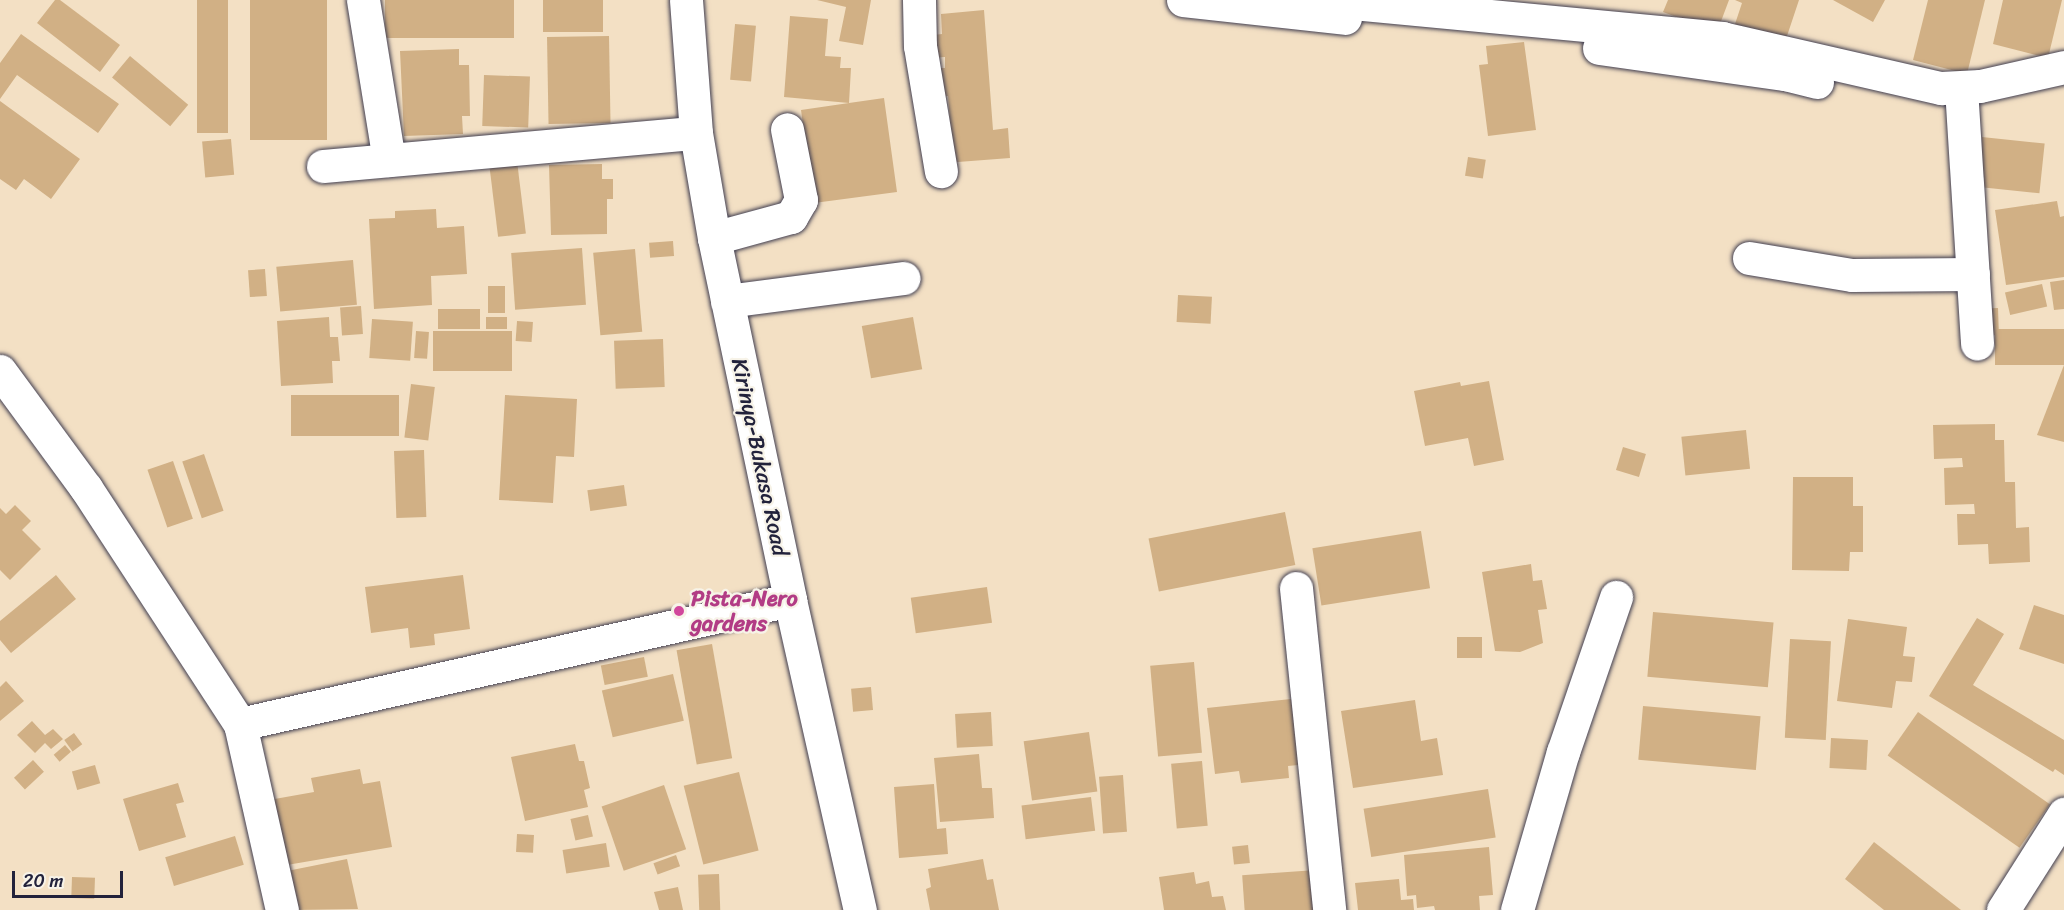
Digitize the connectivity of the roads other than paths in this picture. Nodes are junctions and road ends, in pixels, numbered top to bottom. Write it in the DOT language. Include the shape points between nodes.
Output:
graph roads {
  1 [pos="363,0"];
  2 [pos="686,0"];
  3 [pos="919,0"];
  4 [pos="1183,0"];
  5 [pos="1321,0"];
  6 [pos="2064,67"];
  7 [pos="1961,88"];
  8 [pos="1926,106"];
  9 [pos="787,129"];
  10 [pos="696,133"];
  11 [pos="388,160"];
  12 [pos="323,166"];
  13 [pos="941,171"];
  14 [pos="714,238"];
  15 [pos="1749,258"];
  16 [pos="1973,274"];
  17 [pos="904,278"];
  18 [pos="727,301"];
  19 [pos="1977,344"];
  20 [pos="0,371"];
  21 [pos="1296,588"];
  22 [pos="1616,597"];
  23 [pos="790,600"];
  24 [pos="240,724"];
  25 [pos="2064,814"];
  26 [pos="282,910"];
  27 [pos="860,910"];
  28 [pos="1329,910"];
  29 [pos="1517,910"];
  30 [pos="2003,910"];
  1 -- 11 [label="street"];
  2 -- 10 [label="street, Kirinya-Bukasa Road"];
  3 -- 13 [label="street" via="920,46"];
  4 -- 8 [label="street" via="1599,48 1785,74"];
  5 -- 7 [label="street" via="1722,38 1941,88"];
  6 -- 7 [label="street"];
  7 -- 16 [label="street"];
  9 -- 14 [label="street" via="801,200 791,217"];
  10 -- 11 [label="street"];
  10 -- 14 [label="street, Kirinya-Bukasa Road"];
  11 -- 12 [label="street"];
  14 -- 18 [label="street, Kirinya-Bukasa Road"];
  15 -- 16 [label="street" via="1852,275"];
  16 -- 19 [label="street"];
  17 -- 18 [label="street"];
  18 -- 23 [label="street, Kirinya-Bukasa Road"];
  20 -- 24 [label="street" via="86,488"];
  21 -- 28 [label="street"];
  22 -- 29 [label="street" via="1563,752"];
  23 -- 24 [label="street"];
  23 -- 27 [label="street, Kirinya-Bukasa Road"];
  24 -- 26 [label="street"];
  25 -- 30 [label="street"];
}
